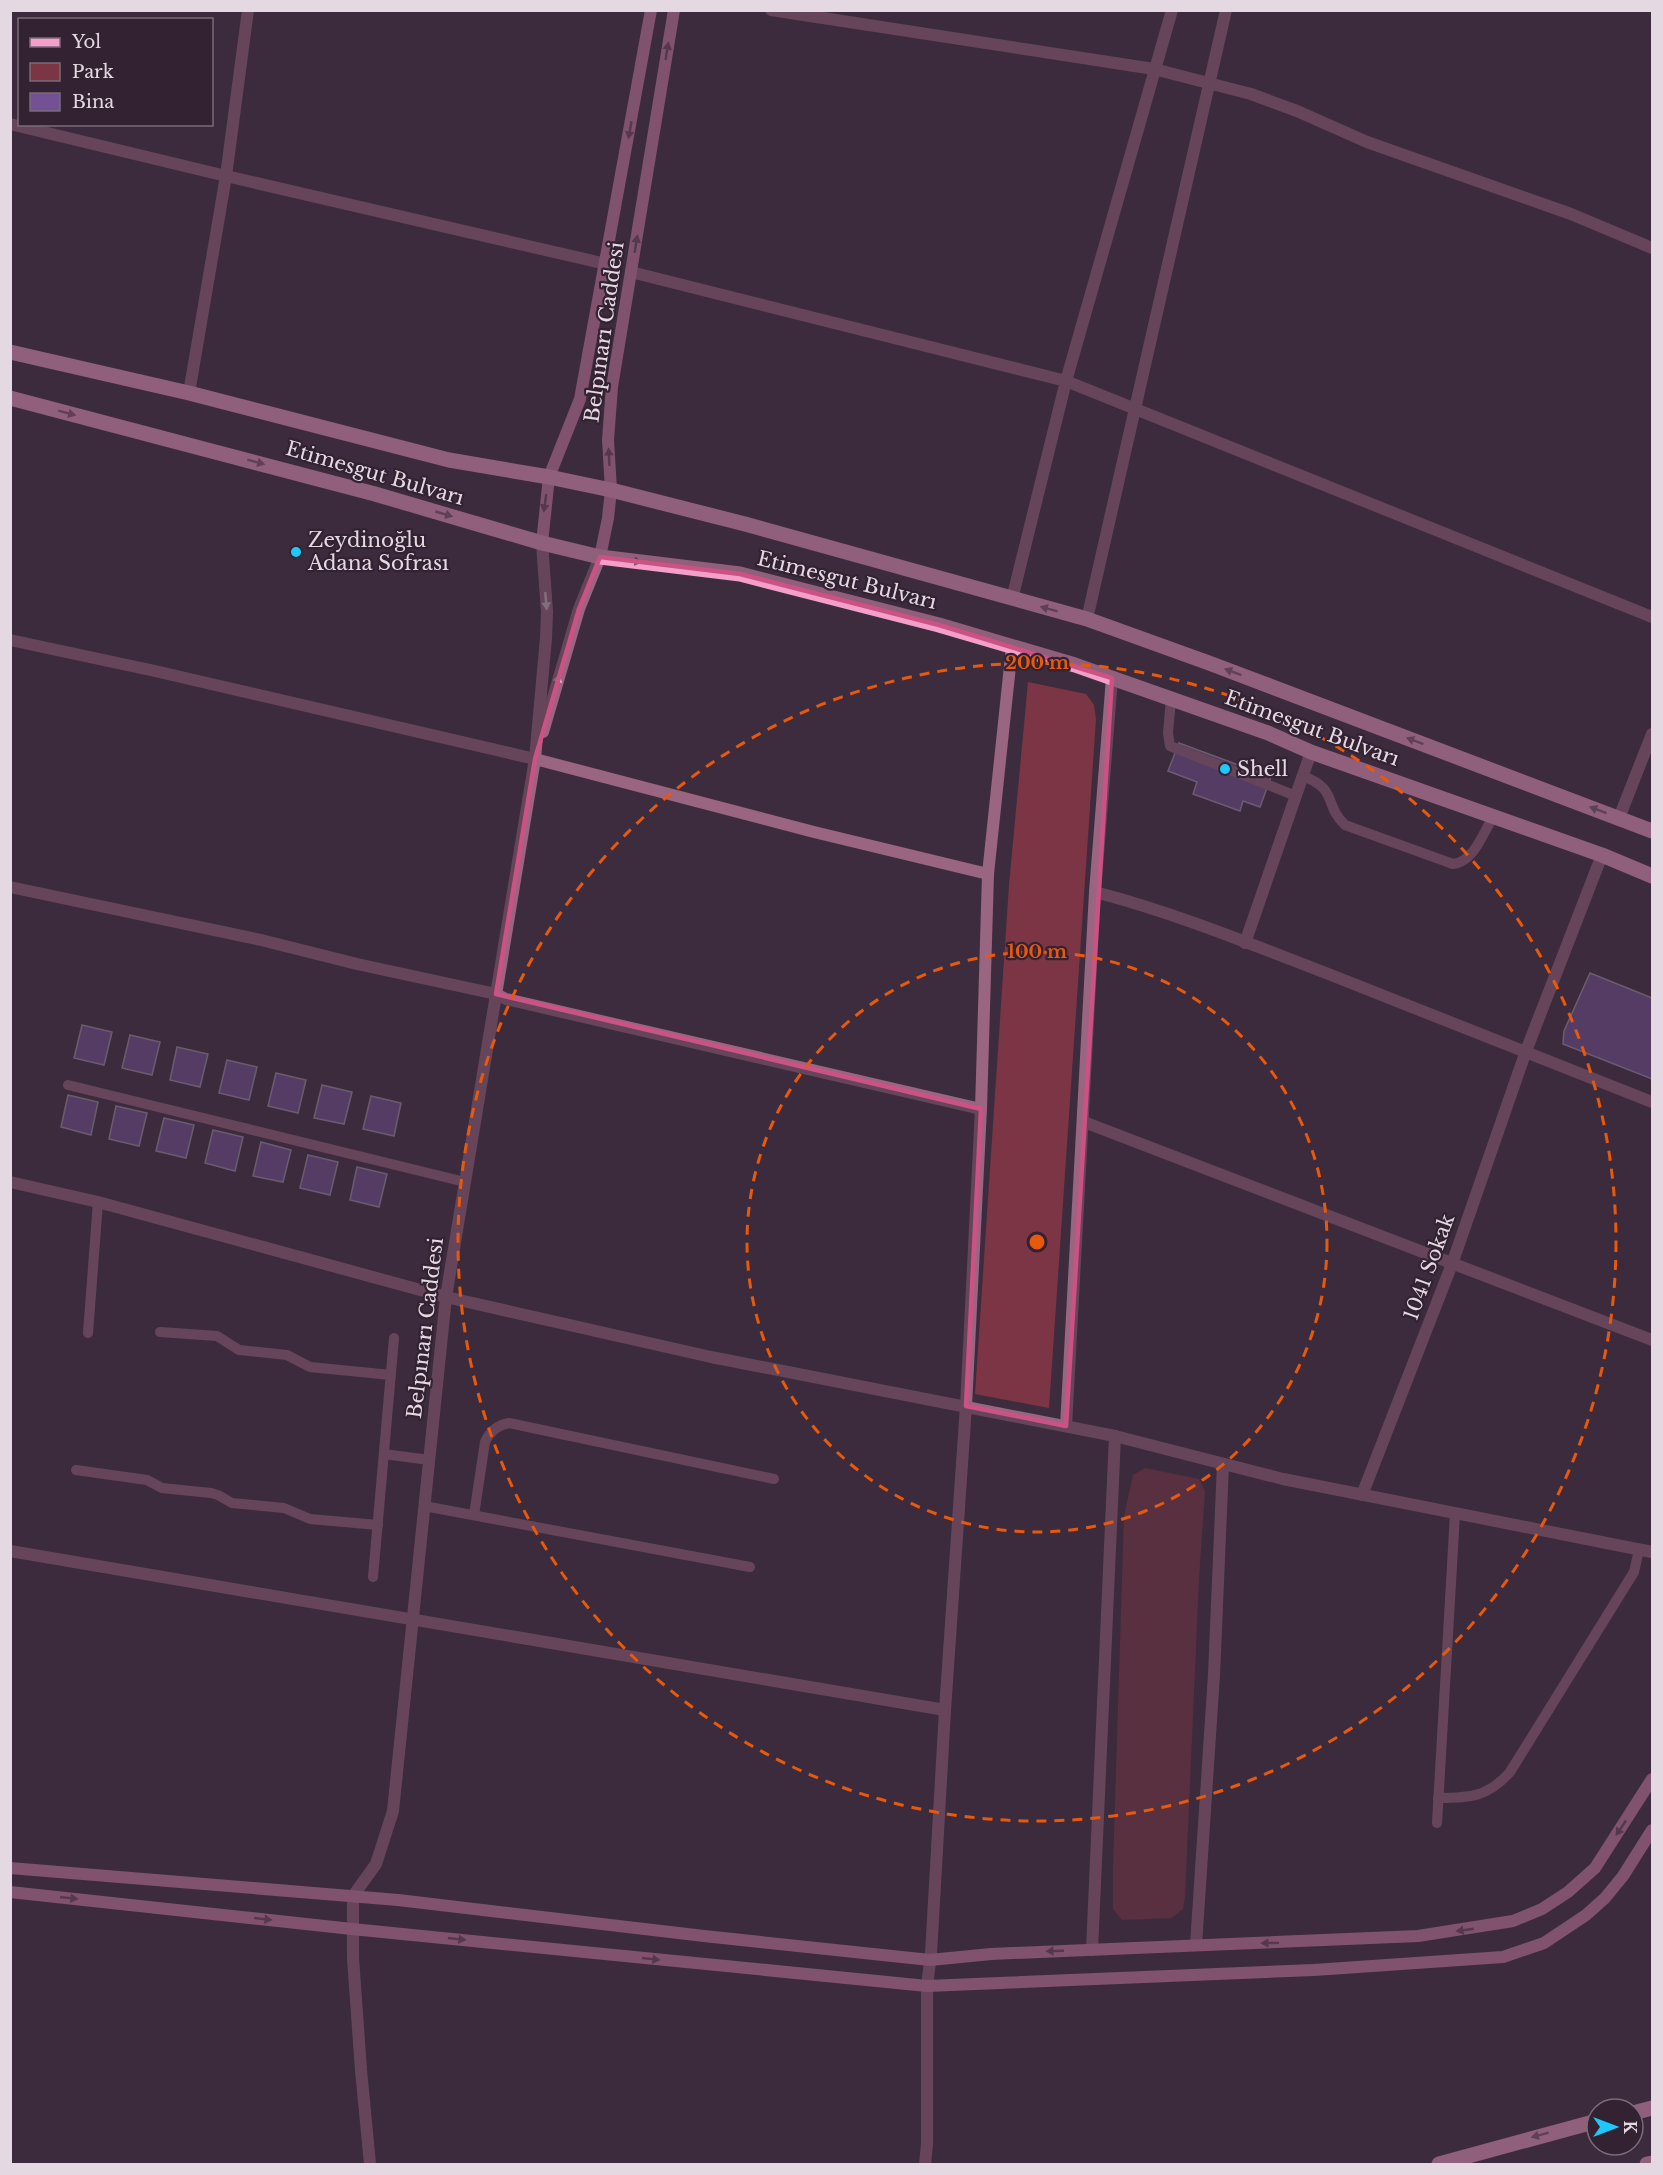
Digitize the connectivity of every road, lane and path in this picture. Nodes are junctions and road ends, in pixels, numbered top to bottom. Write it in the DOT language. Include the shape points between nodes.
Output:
graph roads {
  1 [pos="248,10"];
  2 [pos="651,10"];
  3 [pos="674,10"];
  4 [pos="771,10"];
  5 [pos="1172,10"];
  6 [pos="1226,10"];
  7 [pos="1154,69"];
  8 [pos="1208,82"];
  9 [pos="18,126"];
  10 [pos="226,176"];
  11 [pos="1653,248"];
  12 [pos="606,264"];
  13 [pos="631,272"];
  14 [pos="10,352"];
  15 [pos="1066,381"];
  16 [pos="189,393"];
  17 [pos="10,398"];
  18 [pos="1134,410"];
  19 [pos="549,477"];
  20 [pos="611,490"];
  21 [pos="542,543"];
  22 [pos="600,557"];
  23 [pos="1011,599"];
  24 [pos="1653,617"];
  25 [pos="1087,619"];
  26 [pos="10,640"];
  27 [pos="1011,647"];
  28 [pos="1112,678"];
  29 [pos="1171,699"];
  30 [pos="1653,734"];
  31 [pos="1311,752"];
  32 [pos="535,759"];
  33 [pos="1303,776"];
  34 [pos="1296,796"];
  35 [pos="1493,817"];
  36 [pos="1619,818"];
  37 [pos="1653,831"];
  38 [pos="1602,855"];
  39 [pos="988,874"];
  40 [pos="1653,876"];
  41 [pos="10,887"];
  42 [pos="1095,892"];
  43 [pos="1245,943"];
  44 [pos="496,994"];
  45 [pos="1527,1051"];
  46 [pos="68,1085"];
  47 [pos="1653,1102"];
  48 [pos="981,1109"];
  49 [pos="1084,1122"];
  50 [pos="10,1182"];
  51 [pos="465,1182"];
  52 [pos="98,1202"];
  53 [pos="1452,1264"];
  54 [pos="446,1297"];
  55 [pos="160,1332"];
  56 [pos="88,1333"];
  57 [pos="394,1338"];
  58 [pos="1653,1340"];
  59 [pos="391,1375"];
  60 [pos="966,1406"];
  61 [pos="1066,1426"];
  62 [pos="1115,1436"];
  63 [pos="384,1454"];
  64 [pos="429,1460"];
  65 [pos="1223,1464"];
  66 [pos="76,1470"];
  67 [pos="774,1479"];
  68 [pos="1362,1495"];
  69 [pos="424,1506"];
  70 [pos="1455,1514"];
  71 [pos="474,1515"];
  72 [pos="378,1525"];
  73 [pos="1639,1550"];
  74 [pos="10,1551"];
  75 [pos="1653,1552"];
  76 [pos="750,1567"];
  77 [pos="373,1576"];
  78 [pos="413,1618"];
  79 [pos="945,1710"];
  80 [pos="1653,1779"];
  81 [pos="1438,1798"];
  82 [pos="1437,1823"];
  83 [pos="1653,1830"];
  84 [pos="10,1869"];
  85 [pos="10,1892"];
  86 [pos="353,1896"];
  87 [pos="352,1929"];
  88 [pos="1196,1945"];
  89 [pos="1092,1950"];
  90 [pos="930,1960"];
  91 [pos="927,1986"];
  92 [pos="1585,2124"];
  93 [pos="1653,2163"];
  94 [pos="370,2164"];
  95 [pos="926,2164"];
  96 [pos="1439,2164"];
  97 [pos="1647,2164"];
  1 -- 10 [label="street"];
  2 -- 12 [label="main road, Belpınarı Caddesi, one-way"];
  13 -- 3 [label="main road, Belpınarı Caddesi, one-way"];
  4 -- 7 [label="street"];
  5 -- 7 [label="street"];
  6 -- 8 [label="street"];
  7 -- 8 [label="street"];
  7 -- 15 [label="street"];
  8 -- 11 [label="street" via="1261,97 1367,142 1570,214"];
  8 -- 18 [label="street"];
  9 -- 10 [label="street"];
  10 -- 12 [label="street"];
  10 -- 16 [label="street"];
  12 -- 19 [label="main road, Belpınarı Caddesi" via="580,399"];
  13 -- 15 [label="street"];
  20 -- 13 [label="main road, Belpınarı Caddesi, one-way" via="612,387"];
  14 -- 16 [label="main road, Etimesgut Bulvarı"];
  15 -- 18 [label="street"];
  15 -- 23 [label="street"];
  16 -- 19 [label="main road, Etimesgut Bulvarı" via="449,460"];
  17 -- 21 [label="main road, Etimesgut Bulvarı, one-way" via="375,494"];
  18 -- 24 [label="street"];
  18 -- 25 [label="street"];
  19 -- 20 [label="main road, Etimesgut Bulvarı"];
  19 -- 21 [label="main road, Belpınarı Caddesi, one-way"];
  20 -- 22 [label="main road, Belpınarı Caddesi"];
  20 -- 23 [label="main road, Etimesgut Bulvarı"];
  21 -- 22 [label="main road, Etimesgut Bulvarı"];
  21 -- 32 [label="street, Belpınarı Caddesi, one-way" via="547,612"];
  22 -- 27 [label="main road, Etimesgut Bulvarı, one-way" via="740,574"];
  32 -- 22 [label="street, Belpınarı Caddesi, one-way" via="579,609"];
  25 -- 23 [label="main road, Etimesgut Bulvarı, one-way"];
  36 -- 25 [label="main road, Etimesgut Bulvarı, one-way"];
  26 -- 32 [label="street"];
  27 -- 28 [label="main road, Etimesgut Bulvarı"];
  27 -- 39 [label="street"];
  28 -- 29 [label="main road, Etimesgut Bulvarı"];
  28 -- 42 [label="street"];
  29 -- 31 [label="main road, Etimesgut Bulvarı"];
  29 -- 34 [label="lane" via="1170,746"];
  30 -- 36 [label="street"];
  31 -- 33 [label="street"];
  31 -- 35 [label="main road, Etimesgut Bulvarı"];
  32 -- 39 [label="street"];
  32 -- 44 [label="street, Belpınarı Caddesi"];
  33 -- 34 [label="street"];
  33 -- 35 [label="lane" via="1326,790 1335,813 1345,825 1453,864 1469,857"];
  34 -- 43 [label="street"];
  35 -- 38 [label="main road, Etimesgut Bulvarı"];
  36 -- 37 [label="main road, Etimesgut Bulvarı"];
  38 -- 40 [label="main road, Etimesgut Bulvarı"];
  38 -- 45 [label="street, 1041 Sokak"];
  39 -- 48 [label="street"];
  41 -- 44 [label="street"];
  42 -- 43 [label="street" via="1149,906"];
  42 -- 49 [label="street"];
  43 -- 45 [label="street"];
  44 -- 48 [label="street"];
  44 -- 51 [label="street, Belpınarı Caddesi"];
  45 -- 47 [label="street"];
  45 -- 53 [label="street, 1041 Sokak"];
  46 -- 51 [label="lane"];
  48 -- 60 [label="street"];
  49 -- 53 [label="street"];
  49 -- 61 [label="street"];
  50 -- 52 [label="street"];
  51 -- 54 [label="street, Belpınarı Caddesi"];
  52 -- 54 [label="street"];
  52 -- 56 [label="lane"];
  53 -- 58 [label="street"];
  53 -- 68 [label="street, 1041 Sokak"];
  54 -- 60 [label="street" via="711,1357"];
  54 -- 64 [label="street, Belpınarı Caddesi"];
  55 -- 59 [label="lane" via="217,1336 239,1350 287,1355 310,1367"];
  57 -- 59 [label="lane"];
  59 -- 63 [label="lane"];
  60 -- 61 [label="street"];
  60 -- 79 [label="street"];
  61 -- 62 [label="street"];
  62 -- 65 [label="street"];
  62 -- 89 [label="street"];
  63 -- 64 [label="lane"];
  63 -- 72 [label="lane"];
  64 -- 69 [label="street, Belpınarı Caddesi"];
  65 -- 68 [label="street"];
  65 -- 88 [label="street"];
  66 -- 72 [label="lane" via="147,1480 162,1488 211,1493 232,1503 284,1508 310,1519"];
  67 -- 71 [label="lane" via="509,1424 496,1427 485,1442"];
  68 -- 70 [label="street"];
  69 -- 71 [label="lane"];
  69 -- 78 [label="street, Belpınarı Caddesi"];
  70 -- 73 [label="street"];
  70 -- 81 [label="lane"];
  71 -- 76 [label="lane"];
  72 -- 77 [label="lane"];
  73 -- 75 [label="street"];
  73 -- 81 [label="lane" via="1634,1572 1510,1772 1497,1786 1479,1795"];
  74 -- 78 [label="street"];
  78 -- 79 [label="street"];
  78 -- 86 [label="street, Belpınarı Caddesi" via="393,1811 376,1864"];
  79 -- 90 [label="street"];
  80 -- 88 [label="main road, one-way" via="1595,1868 1542,1909 1513,1921 1418,1936"];
  81 -- 82 [label="lane"];
  83 -- 91 [label="main road" via="1623,1876 1586,1916 1545,1943 1503,1957 1314,1970"];
  84 -- 86 [label="main road"];
  85 -- 87 [label="main road, one-way"];
  86 -- 87 [label="street"];
  86 -- 90 [label="main road"];
  87 -- 91 [label="main road, one-way"];
  87 -- 94 [label="street"];
  88 -- 89 [label="main road"];
  89 -- 90 [label="main road, one-way"];
  90 -- 91 [label="street"];
  91 -- 95 [label="street"];
  92 -- 96 [label="main road, one-way"];
  93 -- 97 [label="main road"];
}
